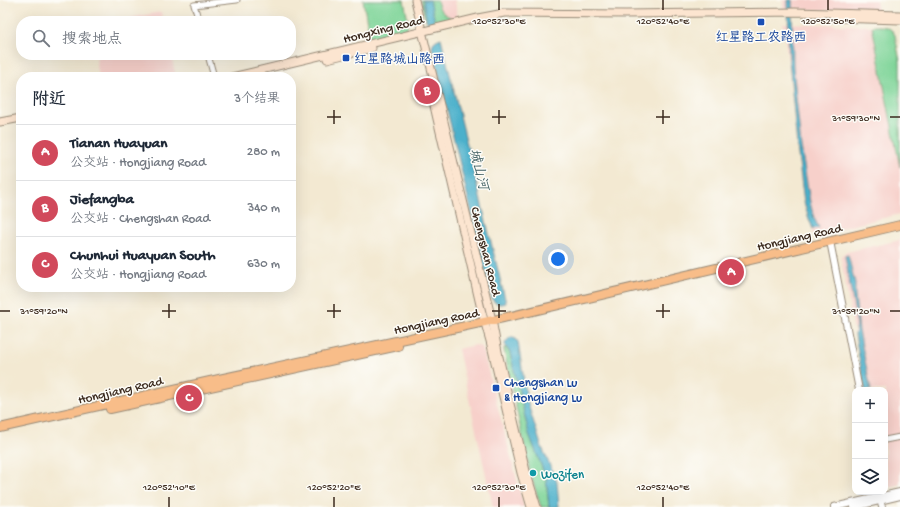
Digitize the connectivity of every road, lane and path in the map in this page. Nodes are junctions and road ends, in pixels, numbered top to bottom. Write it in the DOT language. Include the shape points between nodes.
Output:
graph roads {
  1 [pos="237,0"];
  2 [pos="411,0"];
  3 [pos="415,0"];
  4 [pos="795,15"];
  5 [pos="197,16"];
  6 [pos="900,16"];
  7 [pos="900,20"];
  8 [pos="420,34"];
  9 [pos="209,60"];
  10 [pos="213,72"];
  11 [pos="254,72"];
  12 [pos="271,72"];
  13 [pos="16,116"];
  14 [pos="0,118"];
  15 [pos="16,119"];
  16 [pos="0,122"];
  17 [pos="900,225"];
  18 [pos="900,230"];
  19 [pos="830,244"];
  20 [pos="489,323"];
  21 [pos="857,387"];
  22 [pos="0,428"];
  23 [pos="0,433"];
  24 [pos="900,437"];
  25 [pos="888,439"];
  26 [pos="900,492"];
  27 [pos="900,496"];
  28 [pos="880,499"];
  29 [pos="531,507"];
  30 [pos="537,507"];
  31 [pos="834,507"];
  32 [pos="854,507"];
  1 -- 5 [label="street" via="194,5"];
  2 -- 8 [label="main road, Chengshan Road"];
  3 -- 8 [label="main road, Chengshan Road"];
  4 -- 6 [label="main road, Hongxing Road"];
  4 -- 7 [label="main road, Hongxing Road"];
  4 -- 8 [label="main road, Hongxing Road" via="505,18"];
  8 -- 11 [label="main road, Hongxing Road"];
  8 -- 12 [label="main road, Hongxing Road" via="346,55"];
  8 -- 20 [label="main road, Chengshan Road" via="481,309"];
  9 -- 10 [label="street"];
  13 -- 14 [label="main road"];
  15 -- 16 [label="main road"];
  17 -- 19 [label="main road, Hongjiang Road"];
  18 -- 19 [label="main road, Hongjiang Road"];
  19 -- 20 [label="main road, Hongjiang Road"];
  19 -- 21 [label="street"];
  20 -- 22 [label="main road, Hongjiang Road"];
  20 -- 23 [label="main road, Hongjiang Road" via="291,370"];
  20 -- 29 [label="main road, Chengshan Road" via="521,473"];
  20 -- 30 [label="main road, Chengshan Road"];
  24 -- 25 [label="street"];
  26 -- 28 [label="street"];
  27 -- 28 [label="street"];
  28 -- 31 [label="street"];
  28 -- 32 [label="street"];
}
